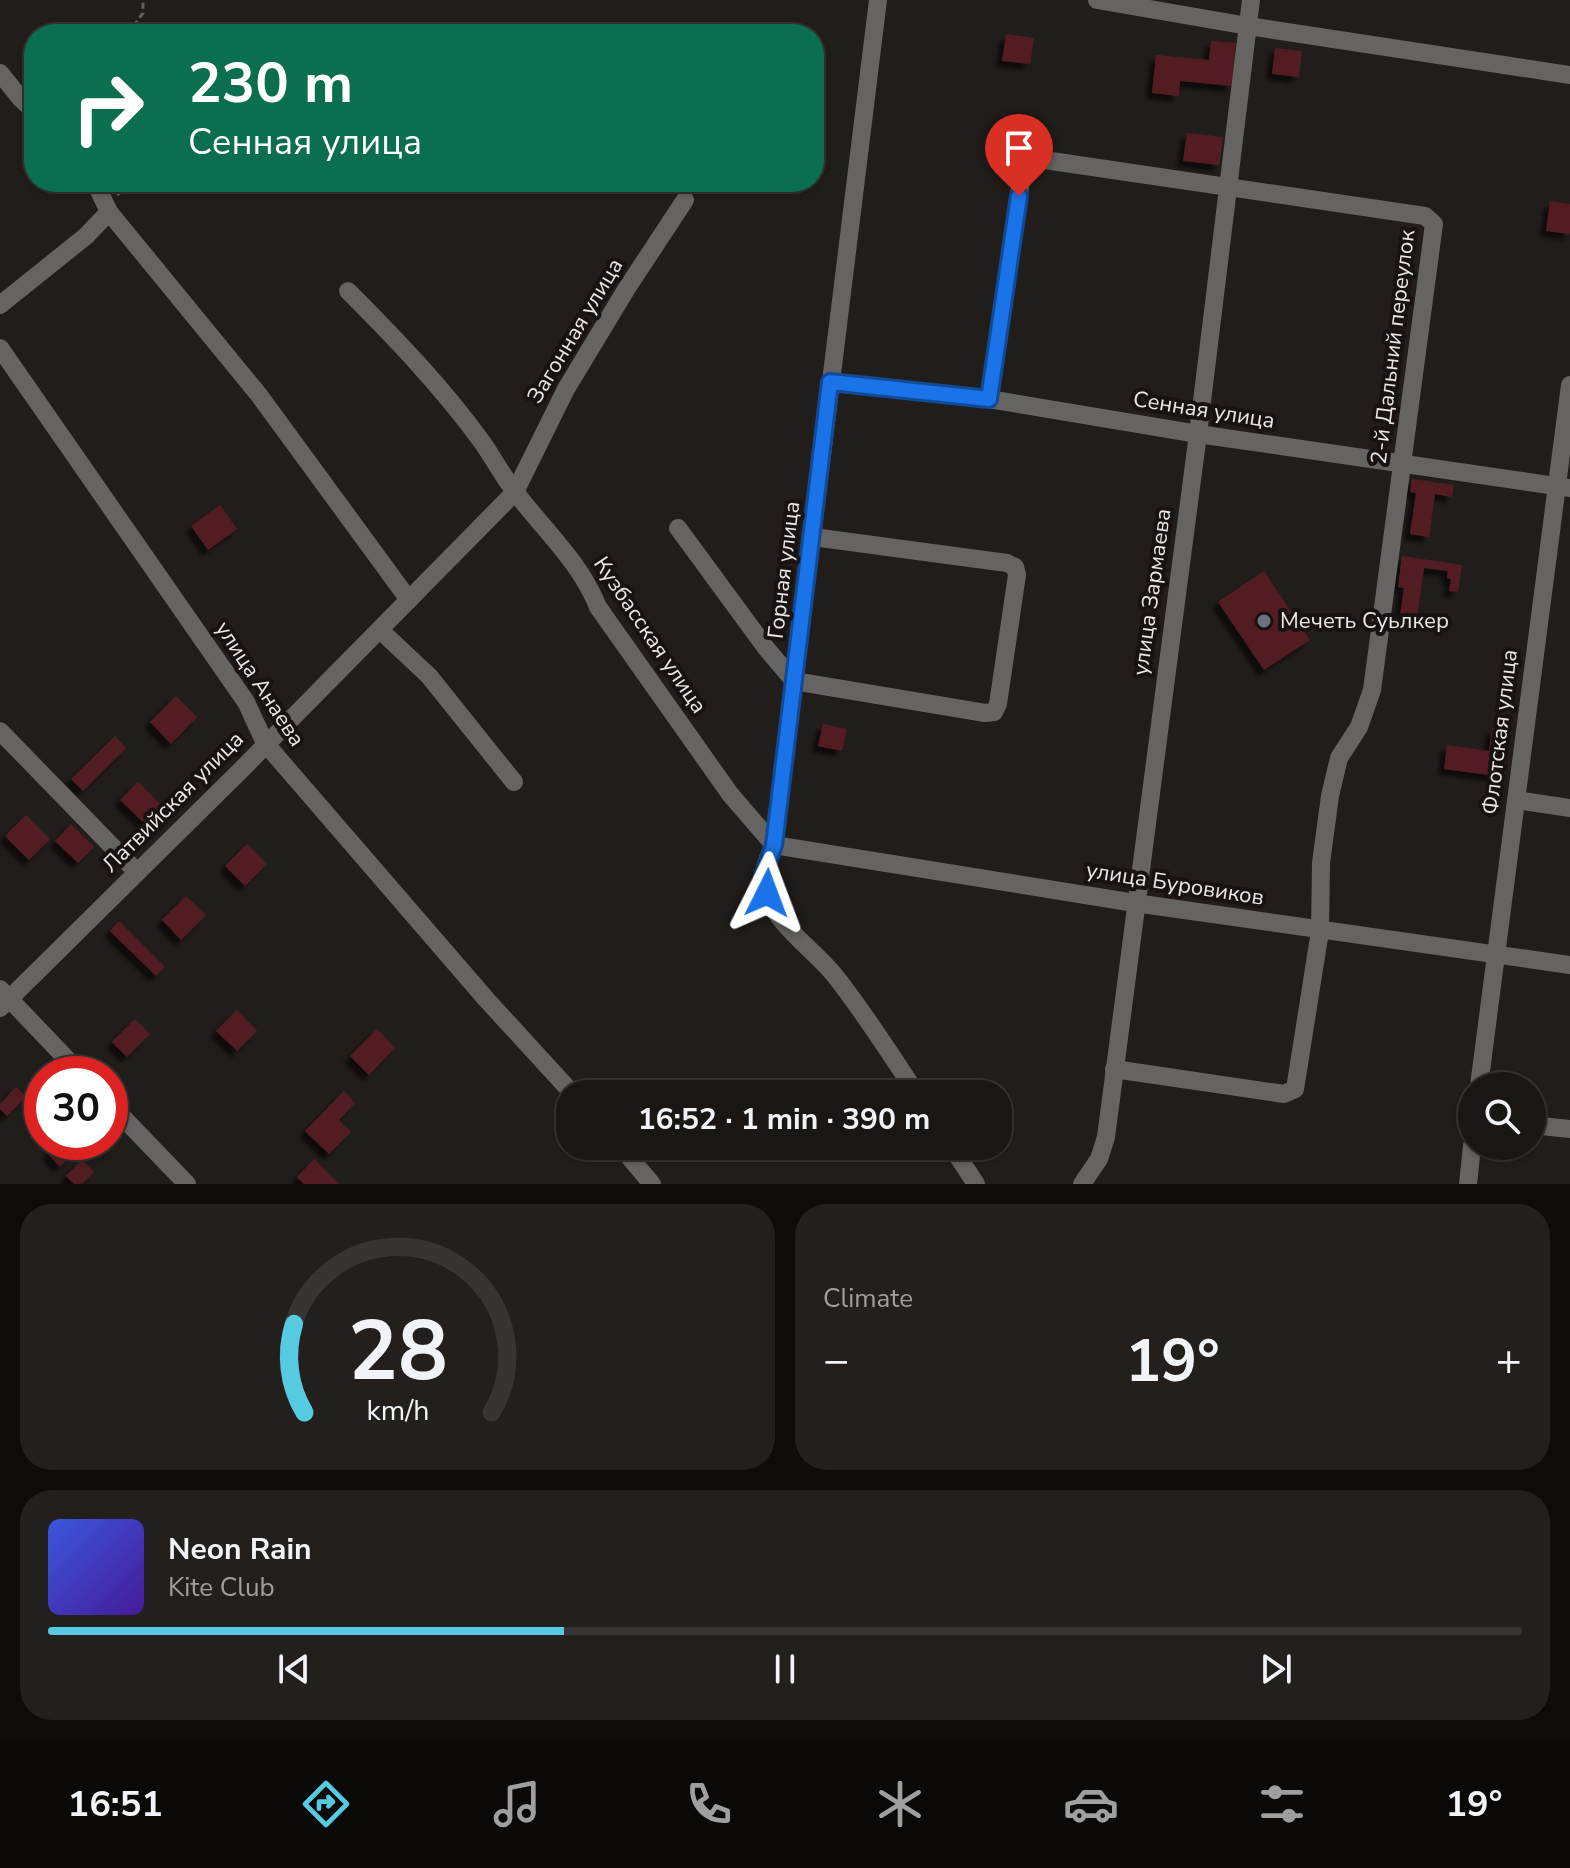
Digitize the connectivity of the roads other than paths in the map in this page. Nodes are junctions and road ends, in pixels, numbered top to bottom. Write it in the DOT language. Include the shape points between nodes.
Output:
graph roads {
  1 [pos="878,0"];
  2 [pos="1097,0"];
  3 [pos="1251,0"];
  4 [pos="1248,26"];
  5 [pos="0,73"];
  6 [pos="1570,75"];
  7 [pos="24,102"];
  8 [pos="1227,186"];
  9 [pos="100,192"];
  10 [pos="685,200"];
  11 [pos="109,212"];
  12 [pos="348,291"];
  13 [pos="0,305"];
  14 [pos="0,348"];
  15 [pos="830,382"];
  16 [pos="1570,385"];
  17 [pos="989,399"];
  18 [pos="1198,434"];
  19 [pos="1402,464"];
  20 [pos="1563,487"];
  21 [pos="515,492"];
  22 [pos="678,528"];
  23 [pos="813,537"];
  24 [pos="409,600"];
  25 [pos="380,630"];
  26 [pos="794,681"];
  27 [pos="0,731"];
  28 [pos="265,743"];
  29 [pos="514,782"];
  30 [pos="1516,800"];
  31 [pos="1570,808"];
  32 [pos="774,845"];
  33 [pos="137,872"];
  34 [pos="1135,903"];
  35 [pos="1320,931"];
  36 [pos="1495,955"];
  37 [pos="1570,965"];
  38 [pos="3,998"];
  39 [pos="63,1056"];
  40 [pos="1114,1069"];
  41 [pos="1481,1072"];
  42 [pos="560,1080"];
  43 [pos="907,1080"];
  44 [pos="128,1123"];
  45 [pos="1546,1126"];
  46 [pos="1570,1129"];
  47 [pos="632,1160"];
  48 [pos="960,1160"];
  49 [pos="1471,1160"];
  50 [pos="187,1184"];
  51 [pos="652,1184"];
  52 [pos="976,1184"];
  53 [pos="1082,1184"];
  54 [pos="1468,1184"];
  1 -- 15 [label="street, Горная улица"];
  2 -- 4 [label="street"];
  3 -- 4 [label="street, улица Зармаева"];
  4 -- 6 [label="street"];
  4 -- 8 [label="street, улица Зармаева"];
  5 -- 7 [label="street"];
  8 -- 17 [label="street, 2-й Дальний переулок" via="1027,160"];
  8 -- 18 [label="street, улица Зармаева"];
  8 -- 19 [label="street, 2-й Дальний переулок" via="1432,220"];
  9 -- 11 [label="street"];
  10 -- 21 [label="street, Загонная улица" via="566,389"];
  11 -- 13 [label="street"];
  11 -- 24 [label="street" via="259,395"];
  12 -- 21 [label="street, Кузбасская улица" via="399,342 481,441"];
  14 -- 28 [label="street, улица Анаева" via="246,702"];
  15 -- 17 [label="street, Сенная улица"];
  15 -- 23 [label="street, Горная улица"];
  16 -- 20 [label="street, Флотская улица"];
  17 -- 18 [label="street, Сенная улица"];
  18 -- 19 [label="street, Сенная улица"];
  18 -- 34 [label="street, улица Зармаева"];
  19 -- 20 [label="street, Сенная улица"];
  19 -- 35 [label="street, 2-й Дальний переулок" via="1372,690 1359,727 1339,758 1330,796 1321,863"];
  20 -- 30 [label="street, Флотская улица"];
  21 -- 24 [label="street, Латвийская улица"];
  21 -- 32 [label="street, Кузбасская улица" via="589,584 598,607 720,781"];
  22 -- 26 [label="street"];
  23 -- 26 [label="street, Горная улица"];
  23 -- 26 [label="street" via="1007,563 1017,575 994,712"];
  24 -- 25 [label="street, Латвийская улица"];
  25 -- 28 [label="street, Латвийская улица"];
  25 -- 29 [label="street" via="429,676"];
  26 -- 32 [label="street, Горная улица"];
  27 -- 33 [label="street"];
  28 -- 33 [label="street, Латвийская улица"];
  28 -- 42 [label="street, улица Анаева"];
  30 -- 31 [label="street"];
  30 -- 36 [label="street, Флотская улица"];
  32 -- 34 [label="street, улица Буровиков"];
  32 -- 43 [label="street, Горная улица" via="763,876 776,911 835,975"];
  33 -- 38 [label="street, Латвийская улица"];
  34 -- 35 [label="street, улица Буровиков"];
  34 -- 40 [label="street, улица Зармаева"];
  35 -- 36 [label="street, улица Буровиков"];
  35 -- 40 [label="street, 2-й Дальний переулок" via="1292,1092"];
  36 -- 37 [label="street, улица Буровиков"];
  36 -- 41 [label="street, Флотская улица"];
  38 -- 39 [label="street"];
  40 -- 53 [label="street, улица Зармаева" via="1106,1137"];
  44 -- 50 [label="street"];
  45 -- 46 [label="street"];
  47 -- 51 [label="street"];
  48 -- 52 [label="street"];
  49 -- 54 [label="street"];
}
